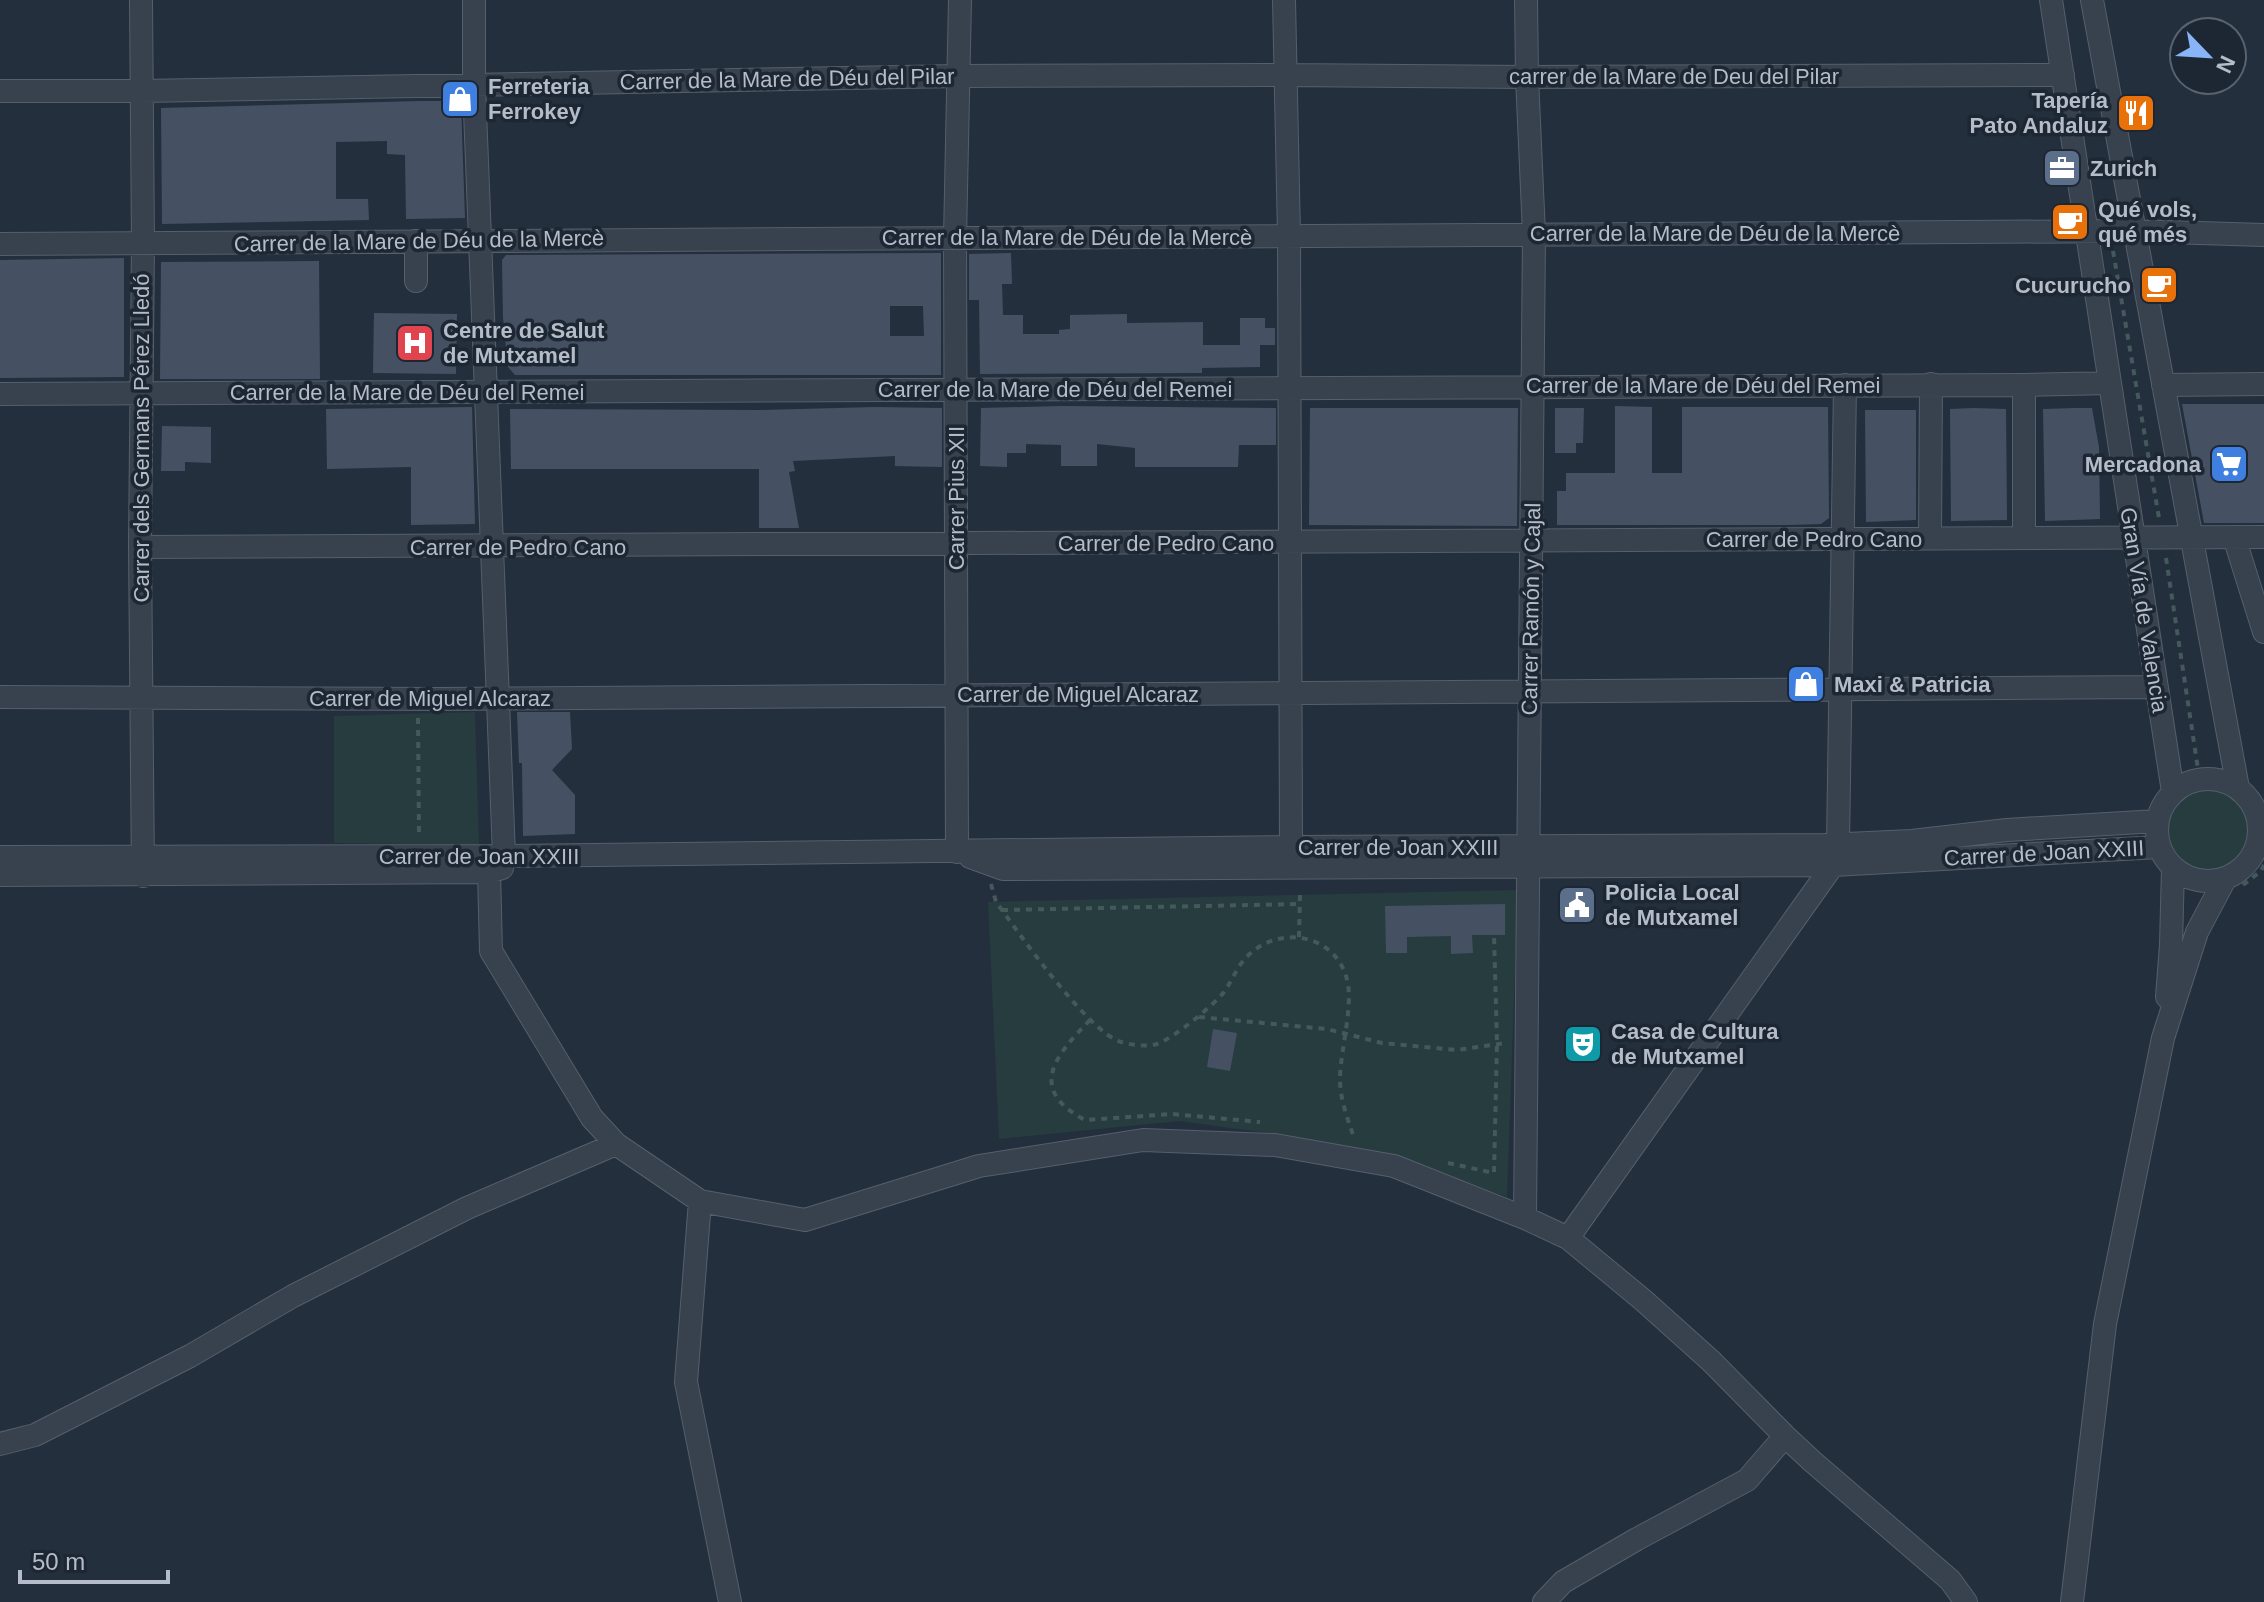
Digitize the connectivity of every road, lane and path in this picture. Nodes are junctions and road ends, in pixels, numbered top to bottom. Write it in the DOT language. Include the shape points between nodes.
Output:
graph roads {
  1 [pos="141,0"];
  2 [pos="474,0"];
  3 [pos="960,0"];
  4 [pos="1284,0"];
  5 [pos="1526,0"];
  6 [pos="2051,0"];
  7 [pos="2092,0"];
  8 [pos="1285,75"];
  9 [pos="2063,75"];
  10 [pos="959,76"];
  11 [pos="1527,77"];
  12 [pos="474,85"];
  13 [pos="0,91"];
  14 [pos="141,91"];
  15 [pos="2086,231"];
  16 [pos="2135,231"];
  17 [pos="1534,234"];
  18 [pos="2264,235"];
  19 [pos="1289,236"];
  20 [pos="955,238"];
  21 [pos="481,240"];
  22 [pos="416,241"];
  23 [pos="0,244"];
  24 [pos="143,244"];
  25 [pos="2113,251"];
  26 [pos="416,281"];
  27 [pos="2110,383"];
  28 [pos="1931,384"];
  29 [pos="2264,384"];
  30 [pos="1845,385"];
  31 [pos="2024,385"];
  32 [pos="2163,385"];
  33 [pos="1533,386"];
  34 [pos="1289,387"];
  35 [pos="955,389"];
  36 [pos="487,391"];
  37 [pos="141,393"];
  38 [pos="0,394"];
  39 [pos="2162,532"];
  40 [pos="2133,537"];
  41 [pos="2192,537"];
  42 [pos="2234,537"];
  43 [pos="2264,537"];
  44 [pos="1930,538"];
  45 [pos="2024,538"];
  46 [pos="1842,539"];
  47 [pos="1531,541"];
  48 [pos="1290,542"];
  49 [pos="956,544"];
  50 [pos="140,547"];
  51 [pos="493,547"];
  52 [pos="2166,557"];
  53 [pos="2264,632"];
  54 [pos="2156,687"];
  55 [pos="1840,690"];
  56 [pos="1530,692"];
  57 [pos="1291,693"];
  58 [pos="957,695"];
  59 [pos="0,697"];
  60 [pos="498,697"];
  61 [pos="141,698"];
  62 [pos="417,699"];
  63 [pos="2198,769"];
  64 [pos="2238,788"];
  65 [pos="2173,792"];
  66 [pos="2261,819"];
  67 [pos="2157,821"];
  68 [pos="1291,847"];
  69 [pos="2159,847"];
  70 [pos="1832,851"];
  71 [pos="2262,851"];
  72 [pos="957,852"];
  73 [pos="419,856"];
  74 [pos="0,857"];
  75 [pos="1529,857"];
  76 [pos="497,864"];
  77 [pos="143,866"];
  78 [pos="2173,868"];
  79 [pos="0,875"];
  80 [pos="2230,886"];
  81 [pos="1300,894"];
  82 [pos="1300,904"];
  83 [pos="1494,935"];
  84 [pos="1299,937"];
  85 [pos="1197,1017"];
  86 [pos="1090,1020"];
  87 [pos="1345,1032"];
  88 [pos="2163,1038"];
  89 [pos="1497,1043"];
  90 [pos="1261,1122"];
  91 [pos="1343,1137"];
  92 [pos="616,1144"];
  93 [pos="1435,1160"];
  94 [pos="700,1201"];
  95 [pos="1525,1218"];
  96 [pos="1568,1238"];
  97 [pos="1785,1436"];
  98 [pos="0,1444"];
  99 [pos="730,1602"];
  100 [pos="1544,1602"];
  101 [pos="1966,1602"];
  102 [pos="2072,1602"];
  1 -- 14 [label="street, Carrer dels Germans Pérez Lledó"];
  2 -- 12 [label="street"];
  3 -- 10 [label="street, Carrer Pius XII"];
  4 -- 8 [label="street"];
  5 -- 11 [label="street, Carrer Ramón y Cajal"];
  6 -- 9 [label="street, Gran Vía de Valencia"];
  7 -- 16 [label="street"];
  8 -- 10 [label="street, Carrer de la Mare de Déu del Pilar"];
  8 -- 11 [label="street, carrer de la Mare de Deu del Pilar"];
  8 -- 19 [label="street"];
  9 -- 11 [label="street, carrer de la Mare de Deu del Pilar"];
  9 -- 15 [label="street, Gran Vía de Valencia"];
  10 -- 12 [label="street, Carrer de la Mare de Déu del Pilar"];
  10 -- 20 [label="street, Carrer Pius XII"];
  11 -- 17 [label="street, Carrer Ramón y Cajal"];
  12 -- 14 [label="street, Carrer de la Mare de Déu del Pilar"];
  12 -- 21 [label="street"];
  13 -- 14 [label="street, Carrer de la Mare de Déu del Pilar"];
  14 -- 24 [label="street, Carrer dels Germans Pérez Lledó"];
  15 -- 16 [label="street, Carrer de la Mare de Déu de la Mercè"];
  15 -- 17 [label="street, Carrer de la Mare de Déu de la Mercè"];
  15 -- 27 [label="street, Gran Vía de Valencia"];
  16 -- 18 [label="street, Carrer de la Mare de Déu de la Mercè"];
  16 -- 32 [label="street"];
  17 -- 19 [label="street, Carrer de la Mare de Déu de la Mercè"];
  17 -- 33 [label="street, Carrer Ramón y Cajal"];
  19 -- 20 [label="street, Carrer de la Mare de Déu de la Mercè"];
  19 -- 34 [label="street"];
  20 -- 21 [label="street, Carrer de la Mare de Déu de la Mercè"];
  20 -- 35 [label="street, Carrer Pius XII"];
  21 -- 22 [label="street, Carrer de la Mare de Déu de la Mercè"];
  21 -- 36 [label="street"];
  22 -- 24 [label="street, Carrer de la Mare de Déu de la Mercè"];
  22 -- 26 [label="street"];
  23 -- 24 [label="street, Carrer de la Mare de Déu de la Mercè"];
  24 -- 37 [label="street, Carrer dels Germans Pérez Lledó"];
  25 -- 39 [label="path"];
  27 -- 31 [label="street, Carrer de la Mare de Déu del Remei"];
  27 -- 40 [label="street, Gran Vía de Valencia"];
  28 -- 30 [label="street, Carrer de la Mare de Déu del Remei"];
  28 -- 31 [label="street, Carrer de la Mare de Déu del Remei"];
  28 -- 44 [label="street"];
  29 -- 32 [label="street"];
  30 -- 33 [label="street, Carrer de la Mare de Déu del Remei"];
  30 -- 46 [label="street"];
  31 -- 45 [label="street"];
  32 -- 41 [label="street"];
  33 -- 34 [label="street, Carrer de la Mare de Déu del Remei"];
  33 -- 47 [label="street, Carrer Ramón y Cajal"];
  34 -- 35 [label="street, Carrer de la Mare de Déu del Remei"];
  34 -- 48 [label="street"];
  35 -- 36 [label="street, Carrer de la Mare de Déu del Remei"];
  35 -- 49 [label="street, Carrer Pius XII"];
  36 -- 37 [label="street, Carrer de la Mare de Déu del Remei"];
  36 -- 51 [label="street"];
  37 -- 38 [label="street, Carrer de la Mare de Déu del Remei"];
  37 -- 50 [label="street, Carrer dels Germans Pérez Lledó"];
  40 -- 41 [label="street, Carrer de Pedro Cano"];
  40 -- 45 [label="street, Carrer de Pedro Cano"];
  40 -- 54 [label="street, Gran Vía de Valencia"];
  41 -- 42 [label="street, Carrer de Pedro Cano"];
  41 -- 64 [label="street"];
  42 -- 43 [label="street, Carrer de Pedro Cano"];
  42 -- 53 [label="street"];
  44 -- 45 [label="street, Carrer de Pedro Cano"];
  44 -- 46 [label="street, Carrer de Pedro Cano"];
  46 -- 47 [label="street, Carrer de Pedro Cano"];
  46 -- 55 [label="street"];
  47 -- 48 [label="street, Carrer de Pedro Cano"];
  47 -- 56 [label="street, Carrer Ramón y Cajal"];
  48 -- 49 [label="street, Carrer de Pedro Cano"];
  48 -- 57 [label="street"];
  49 -- 51 [label="street, Carrer de Pedro Cano"];
  49 -- 58 [label="street, Carrer Pius XII"];
  50 -- 51 [label="street, Carrer de Pedro Cano"];
  50 -- 61 [label="street, Carrer dels Germans Pérez Lledó"];
  51 -- 60 [label="street"];
  52 -- 63 [label="path"];
  54 -- 55 [label="street, Carrer de Miguel Alcaraz"];
  54 -- 65 [label="street, Gran Vía de Valencia"];
  55 -- 56 [label="street, Carrer de Miguel Alcaraz"];
  55 -- 70 [label="street"];
  56 -- 57 [label="street, Carrer de Miguel Alcaraz"];
  56 -- 75 [label="street, Carrer Ramón y Cajal"];
  57 -- 58 [label="street, Carrer de Miguel Alcaraz"];
  57 -- 68 [label="street"];
  58 -- 60 [label="street, Carrer de Miguel Alcaraz"];
  58 -- 72 [label="street, Carrer Pius XII"];
  59 -- 61 [label="street, Carrer de Miguel Alcaraz"];
  60 -- 62 [label="street, Carrer de Miguel Alcaraz"];
  60 -- 76 [label="street"];
  61 -- 62 [label="street, Carrer de Miguel Alcaraz"];
  61 -- 77 [label="street, Carrer dels Germans Pérez Lledó"];
  62 -- 73 [label="path"];
  64 -- 65 [label="street" via="2217,779 2193,780"];
  64 -- 66 [label="street"];
  65 -- 67 [label="street"];
  66 -- 71 [label="street"];
  67 -- 69 [label="street"];
  67 -- 70 [label="street, Carrer de Joan XXIII" via="2007,830"];
  68 -- 72 [label="street, Carrer de Joan XXIII"];
  68 -- 75 [label="street, Carrer de Joan XXIII"];
  69 -- 70 [label="street, Carrer de Joan XXIII"];
  69 -- 78 [label="street"];
  70 -- 75 [label="street, Carrer de Joan XXIII"];
  70 -- 96 [label="street"];
  71 -- 80 [label="street"];
  71 -- 80 [label="path" via="2261,871"];
  72 -- 75 [label="street, Carrer de Joan XXIII" via="1003,869"];
  72 -- 76 [label="street, Carrer de Joan XXIII" via="544,855"];
  73 -- 76 [label="street, Carrer de Joan XXIII"];
  73 -- 77 [label="street, Carrer de Joan XXIII"];
  74 -- 77 [label="street, Carrer de Joan XXIII"];
  75 -- 95 [label="street, Carrer Ramón y Cajal"];
  76 -- 77 [label="street, Carrer de Joan XXIII"];
  76 -- 92 [label="street" via="491,951 592,1118"];
  77 -- 79 [label="street, Carrer de Joan XXIII"];
  78 -- 80 [label="street" via="2188,878"];
  78 -- 88 [label="street"];
  80 -- 88 [label="street" via="2197,932"];
  81 -- 82 [label="path"];
  82 -- 84 [label="path"];
  82 -- 86 [label="path" via="1002,910"];
  83 -- 89 [label="path"];
  84 -- 85 [label="path" via="1255,949 1237,967 1221,996"];
  84 -- 87 [label="path" via="1323,945 1347,977"];
  85 -- 86 [label="path" via="1158,1044 1137,1046 1117,1041"];
  85 -- 87 [label="path"];
  86 -- 90 [label="path" via="1057,1059 1051,1083 1056,1099 1075,1115 1085,1120 1172,1114"];
  87 -- 89 [label="path" via="1382,1043 1457,1050"];
  87 -- 91 [label="path" via="1340,1094 1355,1140"];
  88 -- 102 [label="street" via="2105,1324"];
  89 -- 93 [label="path" via="1494,1173"];
  92 -- 94 [label="street"];
  92 -- 98 [label="street" via="467,1208 35,1435"];
  94 -- 95 [label="street" via="805,1220 979,1166 1143,1140 1275,1145 1394,1166"];
  94 -- 99 [label="street" via="686,1382"];
  95 -- 96 [label="street"];
  96 -- 97 [label="street" via="1711,1361"];
  97 -- 100 [label="street" via="1747,1480 1563,1582"];
  97 -- 101 [label="street" via="1950,1580"];
}
